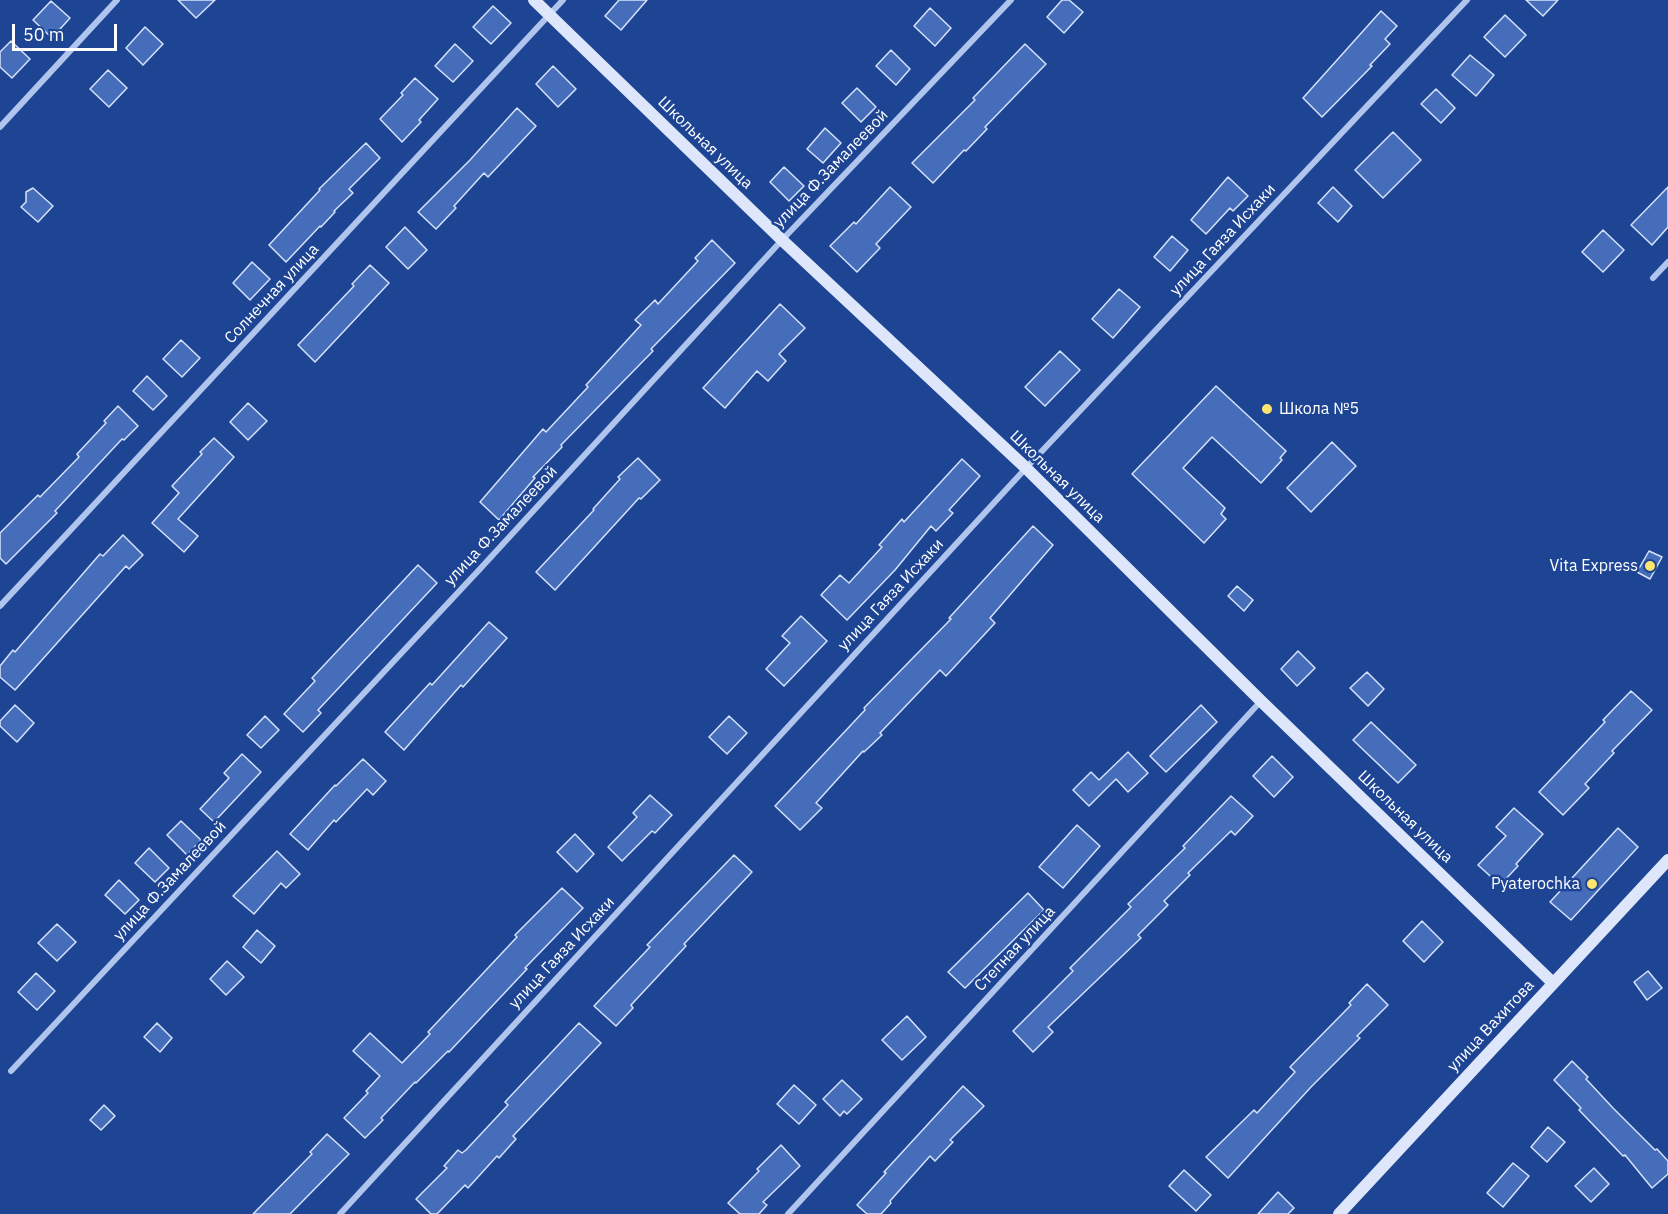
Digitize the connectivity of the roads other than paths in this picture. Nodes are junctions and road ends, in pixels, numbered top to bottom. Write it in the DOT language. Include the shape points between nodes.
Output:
graph roads {
  1 [pos="117,0"];
  2 [pos="534,0"];
  3 [pos="563,0"];
  4 [pos="1011,0"];
  5 [pos="1467,0"];
  6 [pos="549,15"];
  7 [pos="0,127"];
  8 [pos="782,240"];
  9 [pos="1668,262"];
  10 [pos="1653,278"];
  11 [pos="1026,468"];
  12 [pos="0,606"];
  13 [pos="1261,701"];
  14 [pos="1668,860"];
  15 [pos="1553,983"];
  16 [pos="12,1071"];
  17 [pos="340,1214"];
  18 [pos="788,1214"];
  19 [pos="1340,1214"];
  1 -- 7 [label="street"];
  2 -- 6 [label="street, Школьная улица"];
  3 -- 6 [label="street, Солнечная улица"];
  4 -- 8 [label="street, улица Ф.Замалеевой"];
  5 -- 11 [label="street, улица Гаяза Исхаки"];
  6 -- 8 [label="street, Школьная улица"];
  6 -- 12 [label="street, Солнечная улица"];
  8 -- 11 [label="street, Школьная улица"];
  8 -- 16 [label="street, улица Ф.Замалеевой"];
  9 -- 10 [label="street"];
  11 -- 13 [label="street, Школьная улица"];
  11 -- 17 [label="street, улица Гаяза Исхаки"];
  13 -- 15 [label="street, Школьная улица"];
  13 -- 18 [label="street, Степная улица"];
  14 -- 15 [label="street, улица Вахитова"];
  15 -- 19 [label="street, улица Вахитова"];
}
